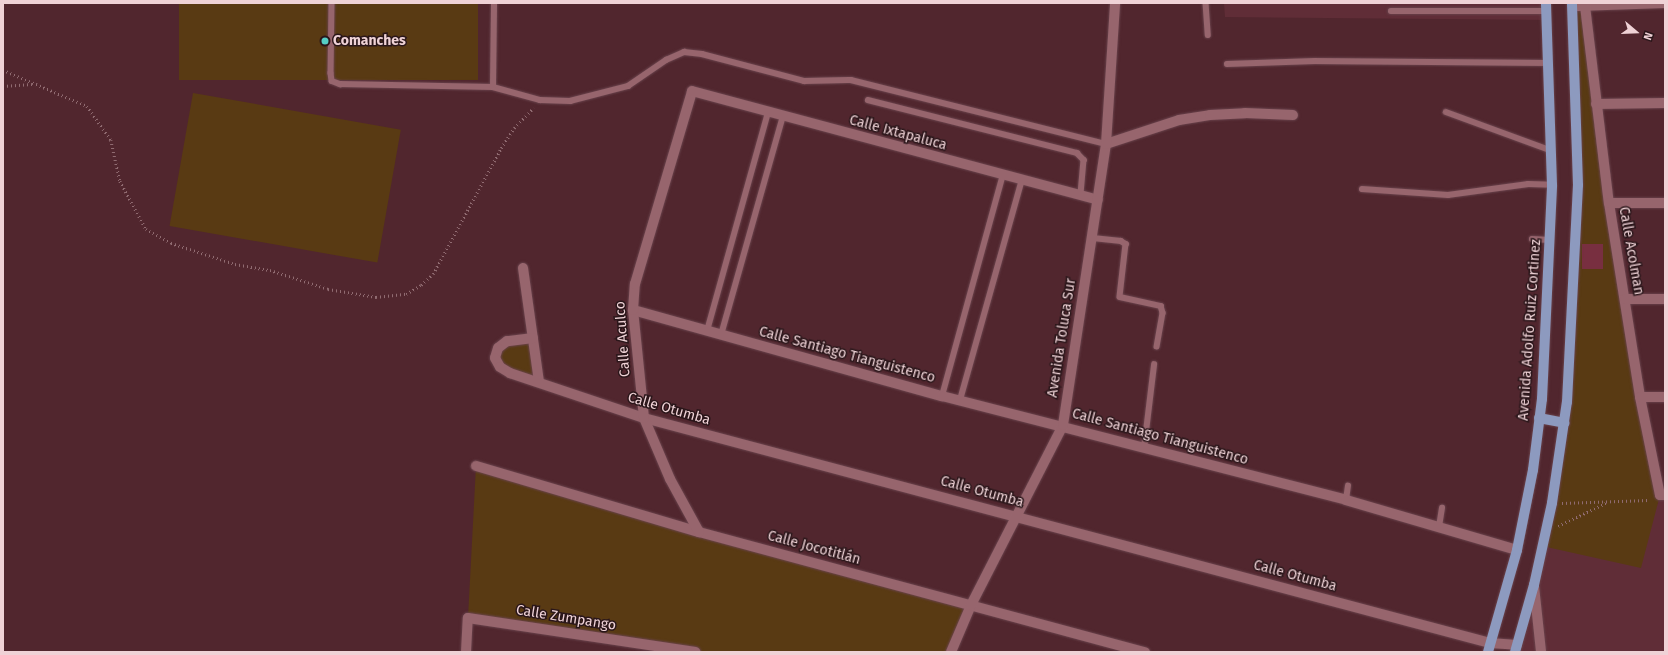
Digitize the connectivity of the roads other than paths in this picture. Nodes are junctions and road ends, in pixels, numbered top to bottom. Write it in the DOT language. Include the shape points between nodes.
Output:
graph roads {
  1 [pos="332,3"];
  2 [pos="494,3"];
  3 [pos="1115,3"];
  4 [pos="1206,3"];
  5 [pos="1665,3"];
  6 [pos="1572,5"];
  7 [pos="1585,6"];
  8 [pos="1546,7"];
  9 [pos="1391,11"];
  10 [pos="1208,35"];
  11 [pos="1547,63"];
  12 [pos="1227,64"];
  13 [pos="493,87"];
  14 [pos="692,91"];
  15 [pos="868,100"];
  16 [pos="1665,103"];
  17 [pos="1596,104"];
  18 [pos="768,112"];
  19 [pos="1446,112"];
  20 [pos="1293,115"];
  21 [pos="783,116"];
  22 [pos="1106,144"];
  23 [pos="1550,150"];
  24 [pos="1003,175"];
  25 [pos="1022,180"];
  26 [pos="1552,185"];
  27 [pos="1362,189"];
  28 [pos="1081,196"];
  29 [pos="1098,200"];
  30 [pos="1609,203"];
  31 [pos="1665,203"];
  32 [pos="1093,238"];
  33 [pos="1532,239"];
  34 [pos="1550,240"];
  35 [pos="523,268"];
  36 [pos="1625,299"];
  37 [pos="1665,299"];
  38 [pos="633,310"];
  39 [pos="707,331"];
  40 [pos="721,335"];
  41 [pos="533,338"];
  42 [pos="1157,346"];
  43 [pos="1154,365"];
  44 [pos="539,382"];
  45 [pos="942,396"];
  46 [pos="1640,397"];
  47 [pos="1665,397"];
  48 [pos="960,400"];
  49 [pos="644,418"];
  50 [pos="1539,418"];
  51 [pos="1565,423"];
  52 [pos="1062,425"];
  53 [pos="1144,448"];
  54 [pos="476,466"];
  55 [pos="1348,486"];
  56 [pos="1663,495"];
  57 [pos="1346,500"];
  58 [pos="1442,508"];
  59 [pos="1015,516"];
  60 [pos="1439,527"];
  61 [pos="700,532"];
  62 [pos="1517,550"];
  63 [pos="1534,585"];
  64 [pos="971,605"];
  65 [pos="1489,648"];
  66 [pos="1516,648"];
  67 [pos="466,652"];
  68 [pos="695,652"];
  69 [pos="951,652"];
  70 [pos="1145,652"];
  71 [pos="1541,652"];
  1 -- 13 [label="lane" via="332,81 340,84"];
  2 -- 13 [label="lane"];
  3 -- 22 [label="street, Avenida Toluca Sur"];
  4 -- 10 [label="lane"];
  5 -- 7 [label="street"];
  6 -- 7 [label="street"];
  6 -- 51 [label="main road" via="1578,185"];
  7 -- 17 [label="street, Calle Acolman"];
  8 -- 9 [label="lane"];
  8 -- 11 [label="main road, Avenida Adolfo Ruiz Cortinez"];
  11 -- 12 [label="lane" via="1315,61"];
  11 -- 23 [label="main road, Avenida Adolfo Ruiz Cortinez"];
  13 -- 22 [label="lane" via="540,100 570,101 628,86 666,60 684,52 702,54 804,81 851,80"];
  14 -- 18 [label="street, Calle Ixtapaluca"];
  14 -- 38 [label="street, Calle Aculco" via="635,284"];
  15 -- 28 [label="lane" via="1077,153 1084,160"];
  16 -- 17 [label="street"];
  17 -- 30 [label="street, Calle Acolman"];
  18 -- 21 [label="street, Calle Ixtapaluca"];
  18 -- 39 [label="lane"];
  19 -- 23 [label="lane"];
  20 -- 22 [label="street" via="1210,115 1179,120"];
  21 -- 24 [label="street, Calle Ixtapaluca"];
  21 -- 40 [label="lane"];
  22 -- 29 [label="street, Avenida Toluca Sur"];
  23 -- 26 [label="main road, Avenida Adolfo Ruiz Cortinez"];
  24 -- 25 [label="street, Calle Ixtapaluca"];
  24 -- 45 [label="lane"];
  25 -- 28 [label="street, Calle Ixtapaluca"];
  25 -- 48 [label="lane"];
  26 -- 27 [label="lane" via="1528,184 1448,196"];
  26 -- 34 [label="main road, Avenida Adolfo Ruiz Cortinez"];
  28 -- 29 [label="street, Calle Ixtapaluca"];
  29 -- 32 [label="street, Avenida Toluca Sur"];
  30 -- 31 [label="street"];
  30 -- 36 [label="street, Calle Acolman"];
  32 -- 42 [label="lane" via="1121,241 1126,244 1120,297 1161,306 1163,313"];
  32 -- 52 [label="street, Avenida Toluca Sur"];
  33 -- 34 [label="lane"];
  34 -- 50 [label="main road, Avenida Adolfo Ruiz Cortinez"];
  35 -- 41 [label="street"];
  36 -- 37 [label="street"];
  36 -- 46 [label="street, Calle Acolman"];
  38 -- 39 [label="street, Calle Santiago Tianguistenco"];
  38 -- 49 [label="street, Calle Aculco"];
  39 -- 40 [label="street, Calle Santiago Tianguistenco"];
  40 -- 45 [label="street, Calle Santiago Tianguistenco"];
  41 -- 44 [label="street"];
  41 -- 44 [label="street, Calle Otumba" via="507,341 498,348 495,358 500,367 510,373"];
  43 -- 53 [label="lane"];
  44 -- 49 [label="street, Calle Otumba"];
  45 -- 48 [label="street, Calle Santiago Tianguistenco"];
  46 -- 47 [label="street"];
  46 -- 56 [label="street, Calle Acolman"];
  48 -- 52 [label="street, Calle Santiago Tianguistenco"];
  49 -- 59 [label="street, Calle Otumba"];
  49 -- 61 [label="street, Calle Aculco" via="670,479"];
  50 -- 51 [label="main road"];
  50 -- 62 [label="main road, Avenida Adolfo Ruiz Cortinez" via="1533,470"];
  51 -- 63 [label="main road" via="1552,503"];
  52 -- 53 [label="street, Calle Santiago Tianguistenco"];
  52 -- 59 [label="street, Avenida Toluca Sur"];
  53 -- 57 [label="street, Calle Santiago Tianguistenco"];
  54 -- 61 [label="street, Calle Jocotitlán"];
  55 -- 57 [label="lane"];
  57 -- 60 [label="street, Calle Santiago Tianguistenco"];
  58 -- 60 [label="lane"];
  59 -- 64 [label="street, Avenida Toluca Sur"];
  59 -- 65 [label="street, Calle Otumba"];
  60 -- 62 [label="street, Calle Santiago Tianguistenco"];
  61 -- 64 [label="street, Calle Jocotitlán"];
  62 -- 65 [label="main road, Avenida Adolfo Ruiz Cortinez"];
  63 -- 66 [label="main road"];
  63 -- 71 [label="street"];
  64 -- 69 [label="street, Avenida Toluca Sur"];
  64 -- 70 [label="street, Calle Jocotitlán"];
  65 -- 66 [label="street, Calle Otumba"];
  67 -- 68 [label="street, Calle Zumpango" via="468,618"];
}
